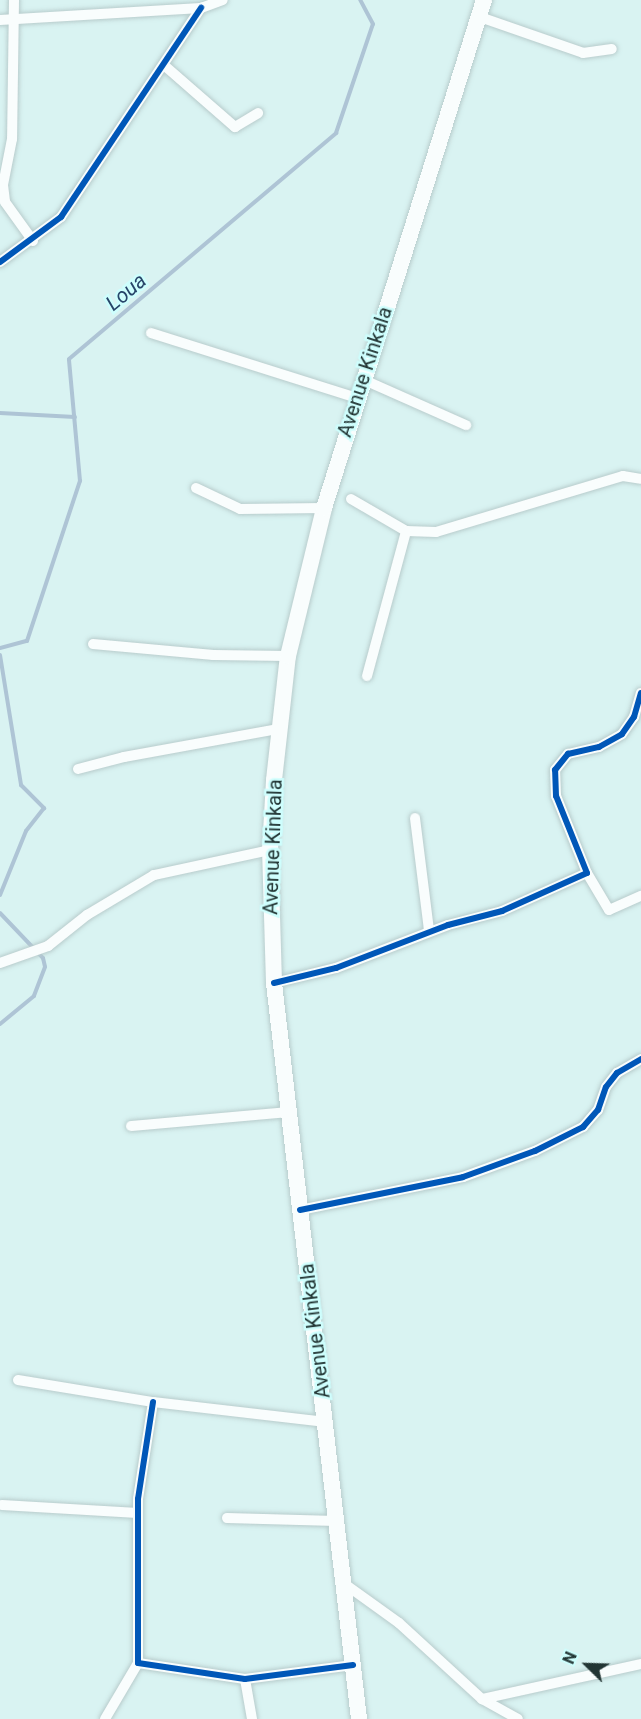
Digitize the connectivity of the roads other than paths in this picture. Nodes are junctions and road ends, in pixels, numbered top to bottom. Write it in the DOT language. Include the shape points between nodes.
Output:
graph roads {
  1 [pos="14,0"];
  2 [pos="223,0"];
  3 [pos="484,0"];
  4 [pos="201,8"];
  5 [pos="477,16"];
  6 [pos="15,19"];
  7 [pos="0,20"];
  8 [pos="612,48"];
  9 [pos="165,66"];
  10 [pos="258,113"];
  11 [pos="33,241"];
  12 [pos="0,262"];
  13 [pos="152,333"];
  14 [pos="362,379"];
  15 [pos="357,398"];
  16 [pos="466,425"];
  17 [pos="641,479"];
  18 [pos="196,488"];
  19 [pos="351,499"];
  20 [pos="324,508"];
  21 [pos="406,531"];
  22 [pos="93,644"];
  23 [pos="288,656"];
  24 [pos="368,676"];
  25 [pos="641,693"];
  26 [pos="278,729"];
  27 [pos="78,769"];
  28 [pos="415,818"];
  29 [pos="270,850"];
  30 [pos="587,873"];
  31 [pos="641,896"];
  32 [pos="429,931"];
  33 [pos="0,963"];
  34 [pos="274,983"];
  35 [pos="641,1059"];
  36 [pos="289,1112"];
  37 [pos="130,1126"];
  38 [pos="300,1210"];
  39 [pos="18,1380"];
  40 [pos="153,1402"];
  41 [pos="326,1422"];
  42 [pos="2,1505"];
  43 [pos="138,1514"];
  44 [pos="227,1518"];
  45 [pos="336,1521"];
  46 [pos="342,1582"];
  47 [pos="138,1663"];
  48 [pos="353,1665"];
  49 [pos="641,1665"];
  50 [pos="245,1679"];
  51 [pos="482,1699"];
  52 [pos="105,1719"];
  53 [pos="252,1719"];
  54 [pos="359,1719"];
  55 [pos="518,1719"];
  1 -- 6 [label="street"];
  2 -- 4 [label="street"];
  3 -- 5 [label="main road, Avenue Kinkala"];
  4 -- 6 [label="street"];
  4 -- 9 [label="street"];
  5 -- 8 [label="street" via="583,53"];
  5 -- 14 [label="main road, Avenue Kinkala"];
  6 -- 7 [label="street"];
  6 -- 11 [label="street" via="12,139 3,185 4,202"];
  9 -- 10 [label="street" via="235,127"];
  9 -- 11 [label="street" via="61,217"];
  11 -- 12 [label="street"];
  13 -- 15 [label="street"];
  14 -- 15 [label="main road, Avenue Kinkala"];
  14 -- 16 [label="street"];
  15 -- 20 [label="main road, Avenue Kinkala"];
  17 -- 21 [label="street" via="623,476 451,530"];
  18 -- 20 [label="street" via="240,509"];
  19 -- 21 [label="street"];
  20 -- 23 [label="main road, Avenue Kinkala"];
  21 -- 24 [label="street"];
  22 -- 23 [label="street" via="213,655"];
  23 -- 26 [label="main road, Avenue Kinkala"];
  25 -- 30 [label="street" via="634,717 622,734 599,747 568,754 555,770 556,796"];
  26 -- 27 [label="street"];
  26 -- 29 [label="main road, Avenue Kinkala"];
  28 -- 32 [label="street"];
  29 -- 33 [label="street" via="154,875 87,915 48,946"];
  29 -- 34 [label="main road, Avenue Kinkala"];
  30 -- 31 [label="street" via="609,910"];
  30 -- 32 [label="street" via="502,911"];
  32 -- 34 [label="street" via="336,968"];
  34 -- 36 [label="main road, Avenue Kinkala"];
  35 -- 38 [label="street" via="616,1073 606,1086 598,1110 583,1127 535,1151 463,1177"];
  36 -- 37 [label="street"];
  36 -- 38 [label="main road, Avenue Kinkala"];
  38 -- 41 [label="main road, Avenue Kinkala"];
  39 -- 40 [label="street"];
  40 -- 41 [label="street"];
  40 -- 43 [label="street"];
  41 -- 45 [label="main road, Avenue Kinkala"];
  42 -- 43 [label="street"];
  43 -- 47 [label="street"];
  44 -- 45 [label="street"];
  45 -- 46 [label="main road, Avenue Kinkala"];
  46 -- 48 [label="main road, Avenue Kinkala"];
  46 -- 51 [label="street" via="399,1623"];
  47 -- 50 [label="street"];
  47 -- 52 [label="street"];
  48 -- 50 [label="street"];
  48 -- 54 [label="main road, Avenue Kinkala"];
  49 -- 51 [label="street"];
  50 -- 53 [label="street"];
  51 -- 55 [label="street"];
}
